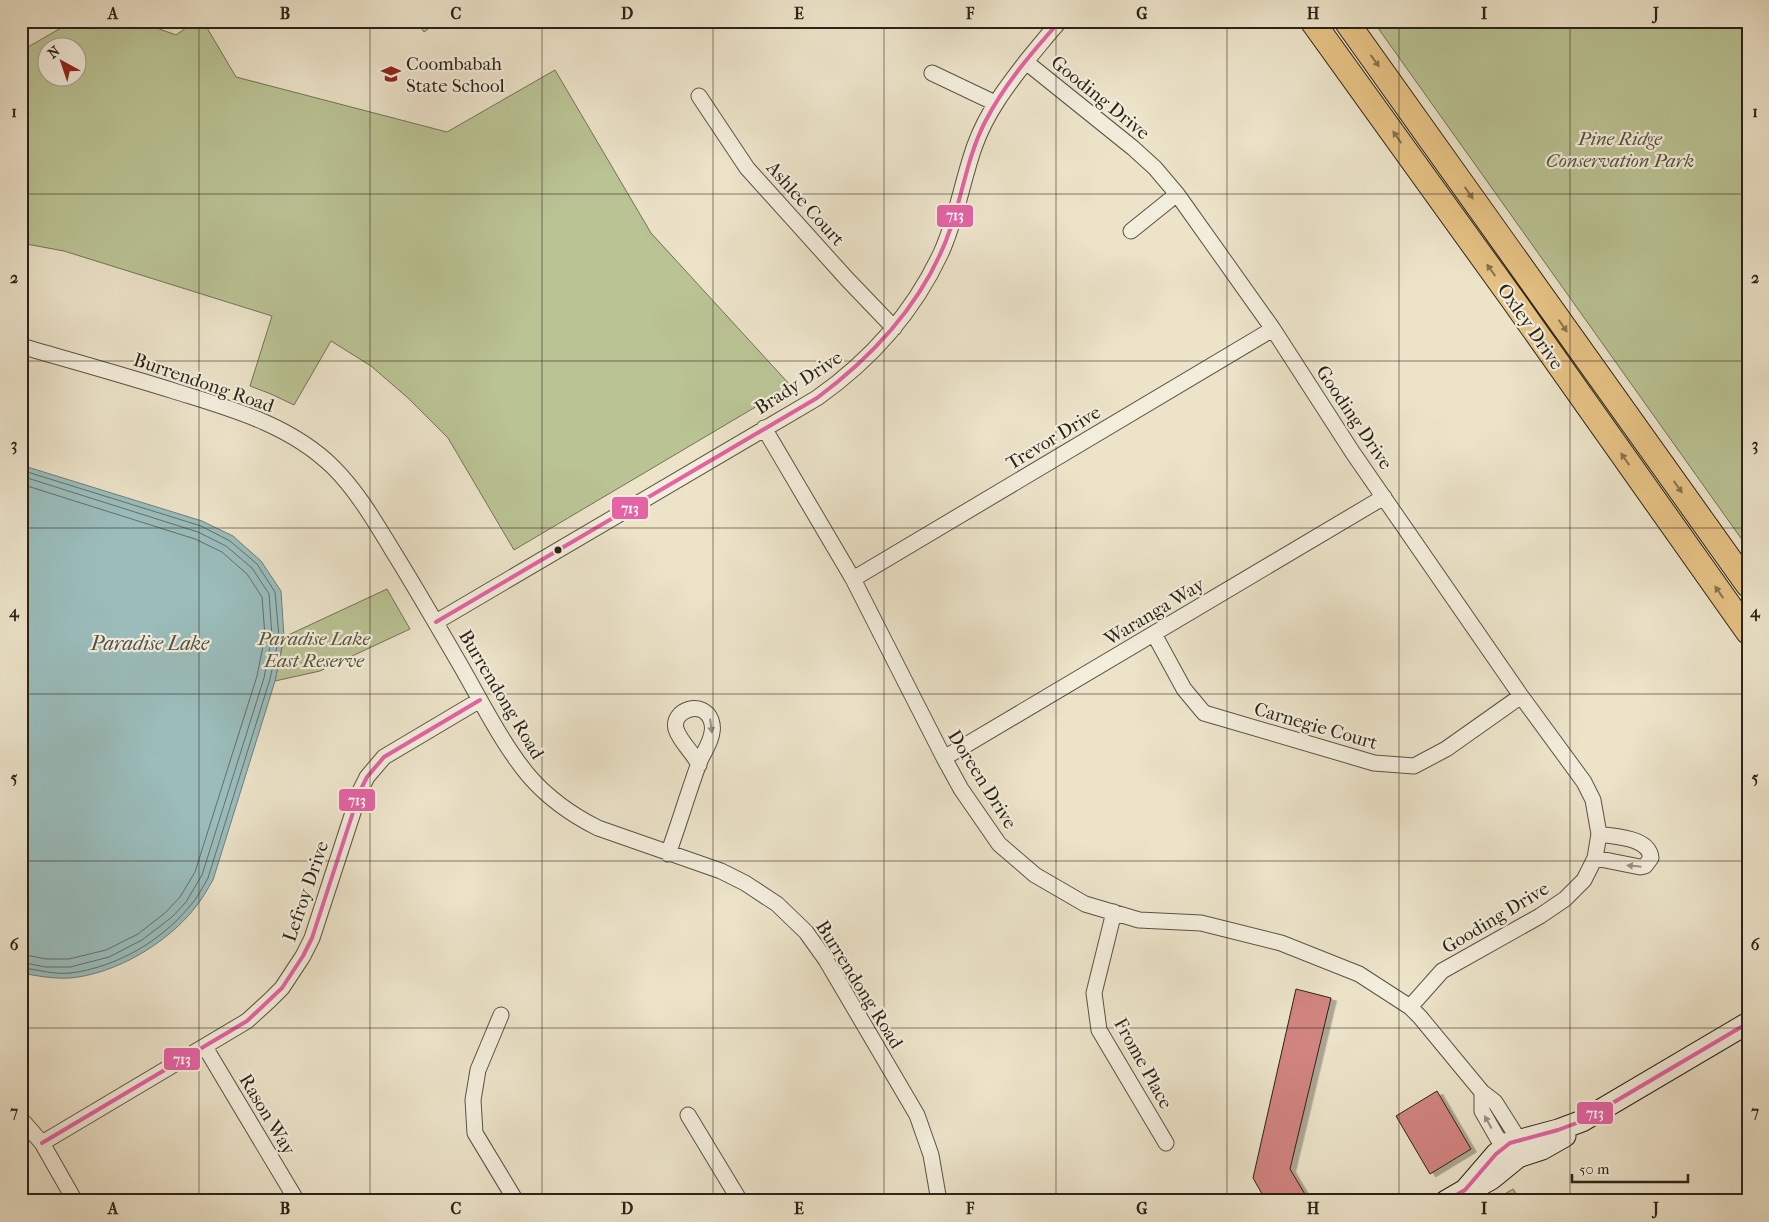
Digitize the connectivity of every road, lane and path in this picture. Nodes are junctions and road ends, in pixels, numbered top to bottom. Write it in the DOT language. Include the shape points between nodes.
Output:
graph roads {
  1 [pos="1060,21"];
  2 [pos="1312,21"];
  3 [pos="1326,21"];
  4 [pos="1346,21"];
  5 [pos="1026,62"];
  6 [pos="932,73"];
  7 [pos="1354,78"];
  8 [pos="699,96"];
  9 [pos="995,103"];
  10 [pos="1177,194"];
  11 [pos="1131,231"];
  12 [pos="894,328"];
  13 [pos="1273,329"];
  14 [pos="21,346"];
  15 [pos="764,428"];
  16 [pos="1384,497"];
  17 [pos="853,579"];
  18 [pos="1748,585"];
  19 [pos="436,622"];
  20 [pos="1748,632"];
  21 [pos="1154,634"];
  22 [pos="1521,696"];
  23 [pos="480,700"];
  24 [pos="944,758"];
  25 [pos="699,764"];
  26 [pos="1599,834"];
  27 [pos="668,854"];
  28 [pos="1595,858"];
  29 [pos="1114,912"];
  30 [pos="1410,1007"];
  31 [pos="501,1015"];
  32 [pos="1748,1023"];
  33 [pos="205,1047"];
  34 [pos="688,1115"];
  35 [pos="21,1119"];
  36 [pos="42,1144"];
  37 [pos="1166,1144"];
  38 [pos="1514,1150"];
  39 [pos="75,1201"];
  40 [pos="297,1201"];
  41 [pos="516,1201"];
  42 [pos="740,1201"];
  43 [pos="939,1201"];
  44 [pos="1446,1201"];
  1 -- 5 [label="street, Brady Drive"];
  2 -- 7 [label="main road, Oxley Drive"];
  3 -- 7 [label="main road" via="1347,56"];
  4 -- 18 [label="main road, Oxley Drive, one-way"];
  5 -- 9 [label="street, Brady Drive"];
  5 -- 10 [label="street, Gooding Drive" via="1133,148"];
  6 -- 9 [label="street"];
  20 -- 7 [label="main road, Oxley Drive, one-way"];
  8 -- 12 [label="street, Ashlee Court" via="747,168"];
  9 -- 12 [label="street, Brady Drive" via="975,145 951,228 940,254 926,282"];
  10 -- 11 [label="street"];
  10 -- 13 [label="street, Gooding Drive"];
  12 -- 15 [label="street, Brady Drive" via="840,382"];
  13 -- 16 [label="street, Gooding Drive"];
  13 -- 17 [label="street, Trevor Drive"];
  14 -- 19 [label="street, Burrendong Road" via="248,414 294,436 333,467 364,505"];
  15 -- 17 [label="street, Doreen Drive"];
  15 -- 19 [label="street, Brady Drive"];
  16 -- 21 [label="street, Waranga Way"];
  16 -- 22 [label="street, Gooding Drive"];
  17 -- 24 [label="street, Doreen Drive"];
  19 -- 23 [label="street, Burrendong Road"];
  21 -- 22 [label="street, Carnegie Court" via="1184,689 1204,713 1374,764 1414,766 1446,749"];
  21 -- 24 [label="street, Waranga Way"];
  22 -- 26 [label="street, Gooding Drive" via="1584,782 1593,800"];
  23 -- 27 [label="street, Burrendong Road" via="528,775 560,805 598,828"];
  23 -- 33 [label="street, Lefroy Drive" via="399,747 375,766 360,791 312,938 303,956 282,988 265,1006"];
  24 -- 29 [label="street, Doreen Drive" via="999,844 1035,875 1085,904"];
  25 -- 27 [label="street"];
  26 -- 28 [label="street, Gooding Drive"];
  26 -- 28 [label="street, one-way" via="1644,844 1651,852 1651,858 1640,867"];
  27 -- 43 [label="street, Burrendong Road" via="721,871 745,883 777,904 806,932 826,960 917,1116 931,1155"];
  28 -- 30 [label="street, Gooding Drive" via="1584,880 1565,899 1442,971"];
  29 -- 30 [label="street, Doreen Drive" via="1139,920 1202,923 1281,943 1359,974"];
  29 -- 37 [label="street, Frome Place" via="1094,993 1099,1030"];
  30 -- 38 [label="street, Doreen Drive" via="1482,1092 1482,1111 1498,1139"];
  31 -- 41 [label="street" via="478,1070 473,1100 475,1133"];
  32 -- 38 [label="street" via="1582,1121 1557,1141 1542,1149"];
  33 -- 36 [label="street, Lefroy Drive"];
  33 -- 40 [label="street, Rason Way"];
  34 -- 42 [label="street"];
  35 -- 36 [label="street"];
  36 -- 39 [label="street"];
  38 -- 44 [label="street" via="1491,1179"];
}
